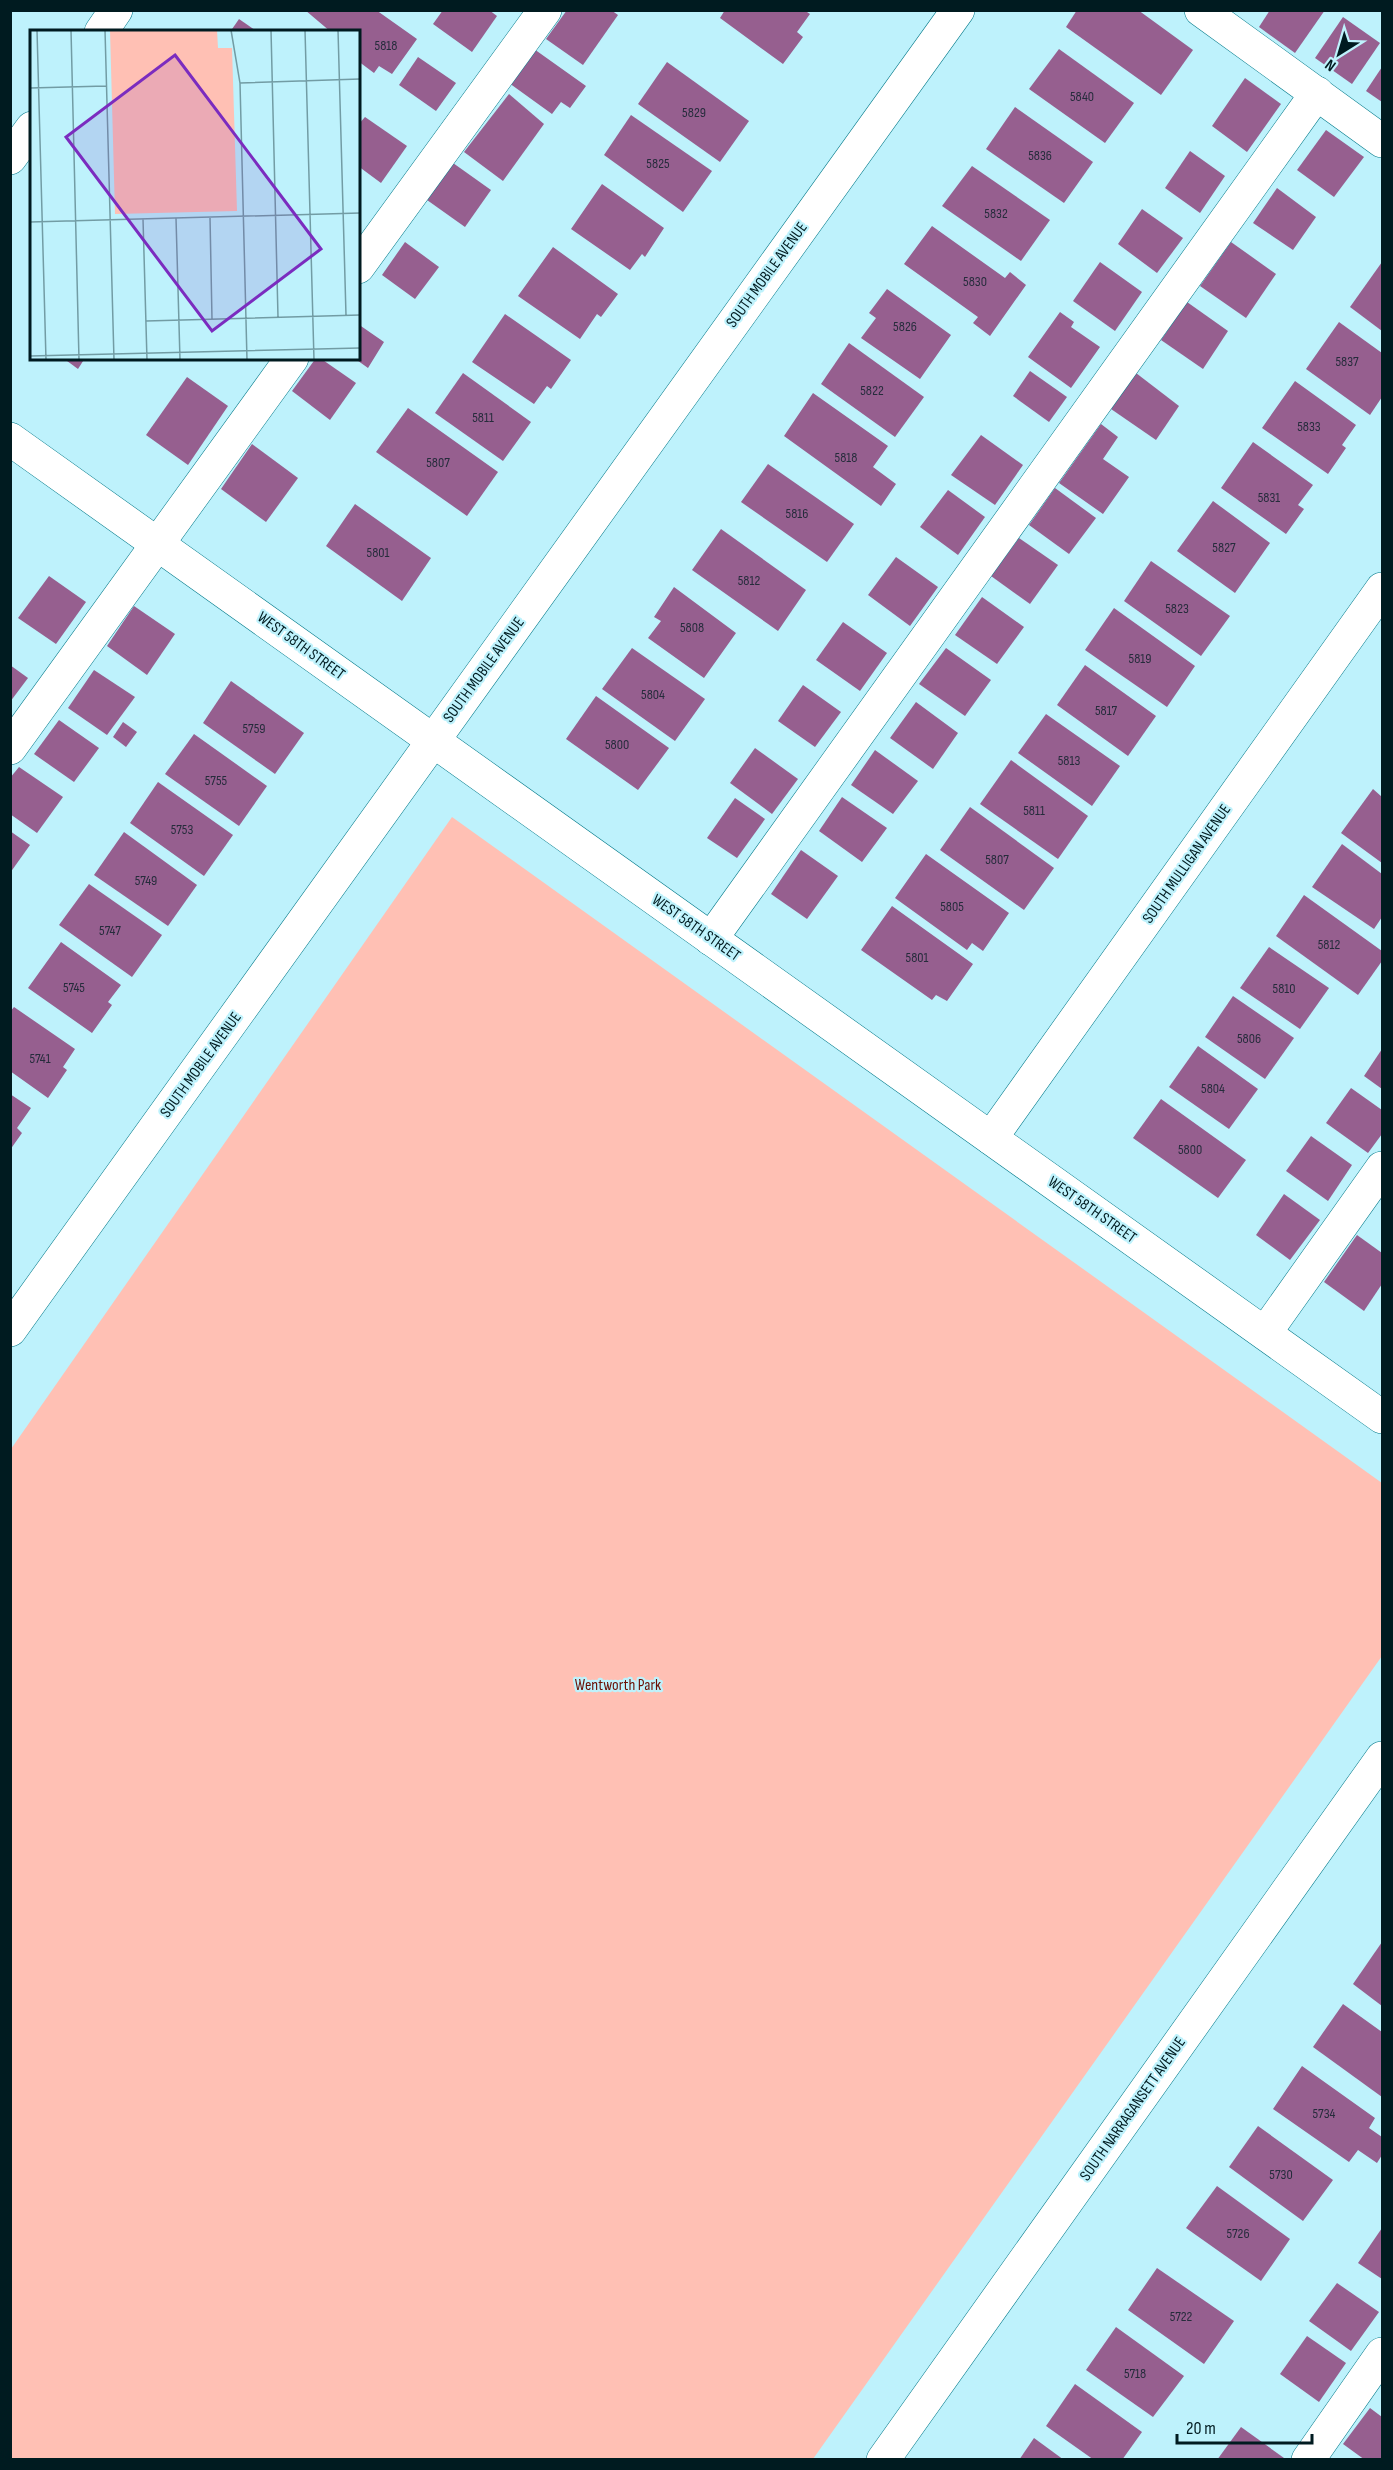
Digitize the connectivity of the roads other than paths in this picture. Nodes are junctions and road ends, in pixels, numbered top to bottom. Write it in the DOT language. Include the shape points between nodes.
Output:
graph roads {
  1 [pos="116,10"];
  2 [pos="545,10"];
  3 [pos="957,10"];
  4 [pos="1201,10"];
  5 [pos="102,30"];
  6 [pos="1317,93"];
  7 [pos="30,131"];
  8 [pos="1383,141"];
  9 [pos="10,158"];
  10 [pos="360,264"];
  11 [pos="291,360"];
  12 [pos="10,439"];
  13 [pos="158,543"];
  14 [pos="1383,589"];
  15 [pos="433,741"];
  16 [pos="10,748"];
  17 [pos="711,939"];
  18 [pos="991,1138"];
  19 [pos="1383,1168"];
  20 [pos="10,1330"];
  21 [pos="1265,1333"];
  22 [pos="1383,1418"];
  23 [pos="1383,1758"];
  24 [pos="1383,2354"];
  25 [pos="884,2460"];
  26 [pos="1308,2460"];
  1 -- 5 [label="street"];
  2 -- 10 [label="street"];
  3 -- 15 [label="street, SOUTH MOBILE AVENUE"];
  4 -- 6 [label="street"];
  6 -- 8 [label="street"];
  6 -- 17 [label="street"];
  7 -- 9 [label="street"];
  11 -- 13 [label="street"];
  12 -- 13 [label="street, WEST 58TH STREET"];
  13 -- 15 [label="street, WEST 58TH STREET"];
  13 -- 16 [label="street"];
  14 -- 18 [label="street, SOUTH MULLIGAN AVENUE"];
  15 -- 17 [label="street, WEST 58TH STREET"];
  15 -- 20 [label="street, SOUTH MOBILE AVENUE"];
  17 -- 18 [label="street, WEST 58TH STREET"];
  18 -- 21 [label="street, WEST 58TH STREET"];
  19 -- 21 [label="street"];
  21 -- 22 [label="street, WEST 58TH STREET"];
  23 -- 25 [label="street, SOUTH NARRAGANSETT AVENUE"];
  24 -- 26 [label="street"];
}
